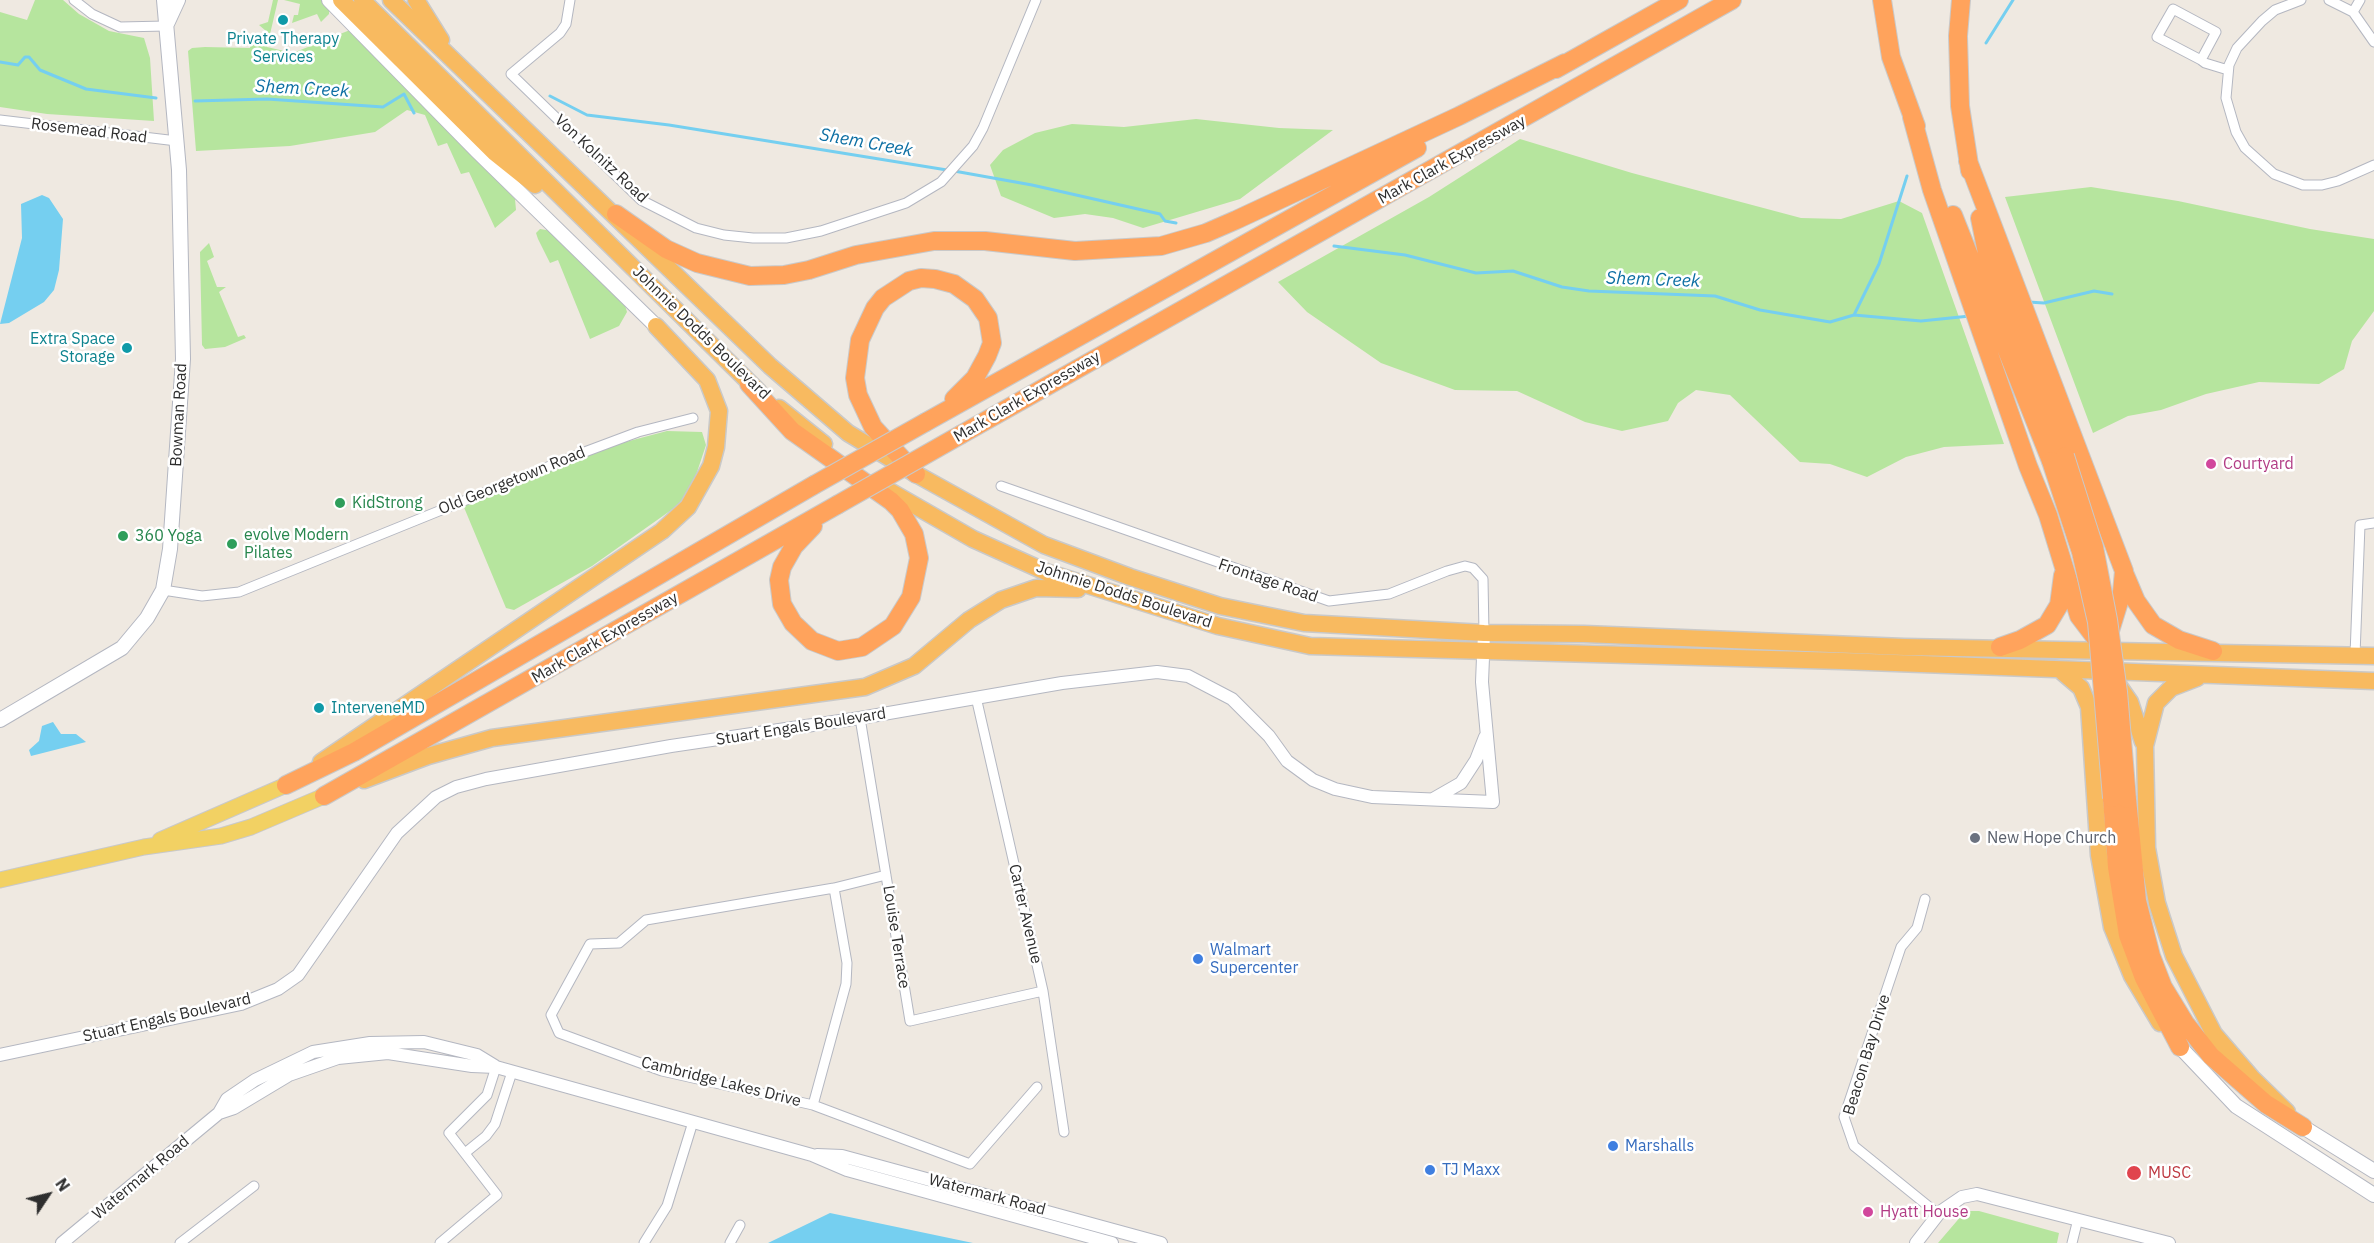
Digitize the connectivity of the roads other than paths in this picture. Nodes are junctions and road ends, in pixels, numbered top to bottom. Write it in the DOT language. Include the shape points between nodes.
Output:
graph roads {
  1 [pos="74,0"];
  2 [pos="164,0"];
  3 [pos="178,0"];
  4 [pos="329,0"];
  5 [pos="341,0"];
  6 [pos="362,0"];
  7 [pos="391,0"];
  8 [pos="416,0"];
  9 [pos="570,0"];
  10 [pos="1036,0"];
  11 [pos="1679,0"];
  12 [pos="1732,0"];
  13 [pos="1882,0"];
  14 [pos="1961,0"];
  15 [pos="2301,0"];
  16 [pos="2329,0"];
  17 [pos="2360,0"];
  18 [pos="2353,12"];
  19 [pos="166,26"];
  20 [pos="2374,42"];
  21 [pos="2201,60"];
  22 [pos="1565,63"];
  23 [pos="456,64"];
  24 [pos="2228,70"];
  25 [pos="1910,111"];
  26 [pos="0,120"];
  27 [pos="177,141"];
  28 [pos="1968,161"];
  29 [pos="2374,165"];
  30 [pos="616,214"];
  31 [pos="597,234"];
  32 [pos="656,326"];
  33 [pos="749,384"];
  34 [pos="693,418"];
  35 [pos="926,422"];
  36 [pos="2058,459"];
  37 [pos="916,474"];
  38 [pos="1001,486"];
  39 [pos="837,505"];
  40 [pos="2374,523"];
  41 [pos="2063,567"];
  42 [pos="2124,571"];
  43 [pos="163,590"];
  44 [pos="1105,592"];
  45 [pos="1484,633"];
  46 [pos="2000,647"];
  47 [pos="2105,650"];
  48 [pos="1484,651"];
  49 [pos="2213,651"];
  50 [pos="2355,655"];
  51 [pos="2374,656"];
  52 [pos="2060,670"];
  53 [pos="2109,672"];
  54 [pos="2205,675"];
  55 [pos="2374,681"];
  56 [pos="976,697"];
  57 [pos="860,718"];
  58 [pos="0,720"];
  59 [pos="2091,722"];
  60 [pos="1487,732"];
  61 [pos="2145,746"];
  62 [pos="286,785"];
  63 [pos="324,796"];
  64 [pos="2119,799"];
  65 [pos="1432,800"];
  66 [pos="144,847"];
  67 [pos="886,874"];
  68 [pos="0,880"];
  69 [pos="834,888"];
  70 [pos="1925,899"];
  71 [pos="1043,991"];
  72 [pos="2180,1047"];
  73 [pos="0,1055"];
  74 [pos="496,1067"];
  75 [pos="513,1072"];
  76 [pos="1037,1087"];
  77 [pos="813,1105"];
  78 [pos="693,1122"];
  79 [pos="2303,1127"];
  80 [pos="1064,1132"];
  81 [pos="465,1153"];
  82 [pos="812,1155"];
  83 [pos="2374,1171"];
  84 [pos="254,1186"];
  85 [pos="2374,1195"];
  86 [pos="1938,1214"];
  87 [pos="2078,1219"];
  88 [pos="740,1225"];
  89 [pos="62,1243"];
  90 [pos="180,1243"];
  91 [pos="440,1243"];
  92 [pos="644,1243"];
  93 [pos="730,1243"];
  94 [pos="1112,1243"];
  95 [pos="1161,1243"];
  96 [pos="1916,1243"];
  97 [pos="2072,1243"];
  98 [pos="2169,1243"];
  1 -- 19 [label="street" via="120,27"];
  2 -- 19 [label="main road, Bowman Road"];
  3 -- 19 [label="main road"];
  4 -- 32 [label="main road, Johnnie Dodds Boulevard"];
  5 -- 31 [label="highway" via="495,153"];
  6 -- 31 [label="highway, Johnnie Dodds Boulevard"];
  7 -- 23 [label="highway, Johnnie Dodds Boulevard"];
  8 -- 23 [label="highway"];
  9 -- 10 [label="street, Von Kolnitz Road" via="566,24 560,33 511,74 641,200 696,228 724,235 786,238 906,204 941,182 973,147 983,128"];
  11 -- 22 [label="highway, Mark Clark Expressway"];
  12 -- 39 [label="highway, Mark Clark Expressway, bridge"];
  13 -- 25 [label="highway" via="1891,57"];
  14 -- 28 [label="highway" via="1960,97"];
  15 -- 24 [label="street" via="2275,10 2262,21 2237,48"];
  16 -- 18 [label="street"];
  17 -- 18 [label="street"];
  18 -- 20 [label="street"];
  19 -- 27 [label="main road, Bowman Road"];
  21 -- 21 [label="street" via="2157,37 2173,9 2216,32"];
  21 -- 24 [label="street"];
  22 -- 30 [label="highway" via="1236,220 1161,246 1075,251 985,241 934,241 866,253 784,275 750,276 697,264 666,249"];
  22 -- 35 [label="highway, Mark Clark Expressway"];
  23 -- 30 [label="highway, Johnnie Dodds Boulevard"];
  24 -- 29 [label="street" via="2226,98 2236,132 2245,148 2274,174 2303,185 2322,185 2354,176"];
  25 -- 36 [label="highway"];
  25 -- 41 [label="highway" via="1932,190"];
  26 -- 27 [label="street, Rosemead Road"];
  27 -- 43 [label="main road, Bowman Road" via="183,359 170,549"];
  28 -- 36 [label="highway" via="1988,258"];
  28 -- 42 [label="highway"];
  30 -- 37 [label="highway, Johnnie Dodds Boulevard" via="770,366 848,433"];
  31 -- 33 [label="highway, Johnnie Dodds Boulevard"];
  32 -- 62 [label="highway" via="707,380 719,411 711,466 688,507 662,531"];
  33 -- 39 [label="highway" via="792,431 891,501 914,534 918,571 904,611 879,637 845,651 824,647 799,630 782,603 779,580 794,546"];
  33 -- 44 [label="highway, Johnnie Dodds Boulevard" via="899,498 1015,558"];
  34 -- 43 [label="street, Old Georgetown Road" via="638,432 582,453 239,592 202,596"];
  35 -- 37 [label="highway" via="975,378 992,343 988,318 975,299 945,280 921,278 895,289 875,308 860,340 855,378 858,395 873,427"];
  35 -- 62 [label="highway, Mark Clark Expressway, bridge" via="390,731"];
  36 -- 64 [label="highway, bridge" via="2097,622"];
  37 -- 45 [label="highway, Johnnie Dodds Boulevard" via="1044,545 1220,606 1304,623"];
  38 -- 45 [label="street, Frontage Road" via="1329,601 1389,594 1457,567 1473,568 1485,587"];
  39 -- 63 [label="highway, Mark Clark Expressway"];
  40 -- 50 [label="street" via="2360,525"];
  41 -- 46 [label="highway" via="2062,590 2054,617 2036,632"];
  41 -- 47 [label="highway" via="2084,625"];
  42 -- 47 [label="highway"];
  42 -- 49 [label="highway" via="2153,626"];
  43 -- 58 [label="main road, Bowman Road" via="147,618 122,648"];
  44 -- 48 [label="highway, Johnnie Dodds Boulevard" via="1218,626 1310,646"];
  44 -- 63 [label="highway" via="1054,587 1024,590 969,620 914,666 865,687 492,738 428,756"];
  45 -- 46 [label="highway, Johnnie Dodds Boulevard"];
  45 -- 48 [label="street, Stuart Engals Boulevard"];
  46 -- 47 [label="highway, Johnnie Dodds Boulevard"];
  47 -- 49 [label="highway, Johnnie Dodds Boulevard"];
  47 -- 53 [label="highway"];
  48 -- 52 [label="highway, Johnnie Dodds Boulevard"];
  48 -- 60 [label="street, Stuart Engals Boulevard" via="1482,682"];
  49 -- 50 [label="highway, Johnnie Dodds Boulevard"];
  50 -- 51 [label="highway, Johnnie Dodds Boulevard"];
  52 -- 53 [label="highway, Johnnie Dodds Boulevard"];
  52 -- 59 [label="highway" via="2081,688"];
  53 -- 54 [label="highway, Johnnie Dodds Boulevard"];
  53 -- 59 [label="highway"];
  53 -- 61 [label="highway" via="2130,702"];
  54 -- 55 [label="highway, Johnnie Dodds Boulevard"];
  54 -- 61 [label="highway" via="2171,688 2156,703"];
  56 -- 57 [label="street, Stuart Engals Boulevard"];
  56 -- 65 [label="street, Stuart Engals Boulevard" via="1157,672 1188,676 1232,699 1269,736 1287,761 1314,780 1372,797"];
  56 -- 71 [label="street, Carter Avenue"];
  57 -- 67 [label="street, Louise Terrace"];
  57 -- 73 [label="street, Stuart Engals Boulevard" via="671,746 456,787 436,797 397,833 298,975 278,989 241,1004"];
  59 -- 72 [label="highway" via="2100,855 2112,927 2146,1002"];
  60 -- 65 [label="street" via="1469,773 1451,790"];
  60 -- 65 [label="street, Stuart Engals Boulevard" via="1493,802"];
  61 -- 79 [label="highway" via="2150,868 2175,956 2214,1034"];
  62 -- 66 [label="main road"];
  63 -- 66 [label="main road" via="221,836"];
  64 -- 72 [label="highway" via="2117,867 2128,935 2144,978"];
  64 -- 79 [label="highway" via="2137,901 2163,987 2211,1056 2266,1104"];
  66 -- 68 [label="main road"];
  67 -- 69 [label="street, Cambridge Lakes Drive"];
  67 -- 71 [label="street, Louise Terrace" via="910,1021"];
  69 -- 77 [label="street" via="847,963 846,984"];
  69 -- 77 [label="street, Cambridge Lakes Drive" via="646,920 619,943 590,944 551,1015 559,1033 662,1071"];
  70 -- 86 [label="street, Beacon Bay Drive" via="1917,928 1901,947 1844,1117 1854,1146"];
  71 -- 80 [label="street, Carter Avenue"];
  72 -- 85 [label="main road" via="2236,1106"];
  74 -- 75 [label="street, Watermark Road"];
  74 -- 81 [label="street" via="486,1095 449,1133"];
  74 -- 89 [label="street, Watermark Road" via="477,1055 424,1042 370,1043 313,1052 255,1080 227,1099 219,1113"];
  75 -- 78 [label="street, Watermark Road"];
  75 -- 81 [label="street" via="495,1124"];
  76 -- 77 [label="street, Cambridge Lakes Drive" via="970,1164"];
  78 -- 82 [label="street, Watermark Road"];
  78 -- 92 [label="street" via="667,1206"];
  79 -- 83 [label="main road"];
  81 -- 91 [label="street" via="497,1195"];
  82 -- 94 [label="street, Watermark Road" via="847,1170"];
  82 -- 95 [label="street, Watermark Road" via="842,1156"];
  84 -- 90 [label="street"];
  86 -- 87 [label="street" via="1962,1197 1977,1194"];
  86 -- 96 [label="street"];
  87 -- 97 [label="street"];
  87 -- 98 [label="street"];
  88 -- 93 [label="street"];
}
